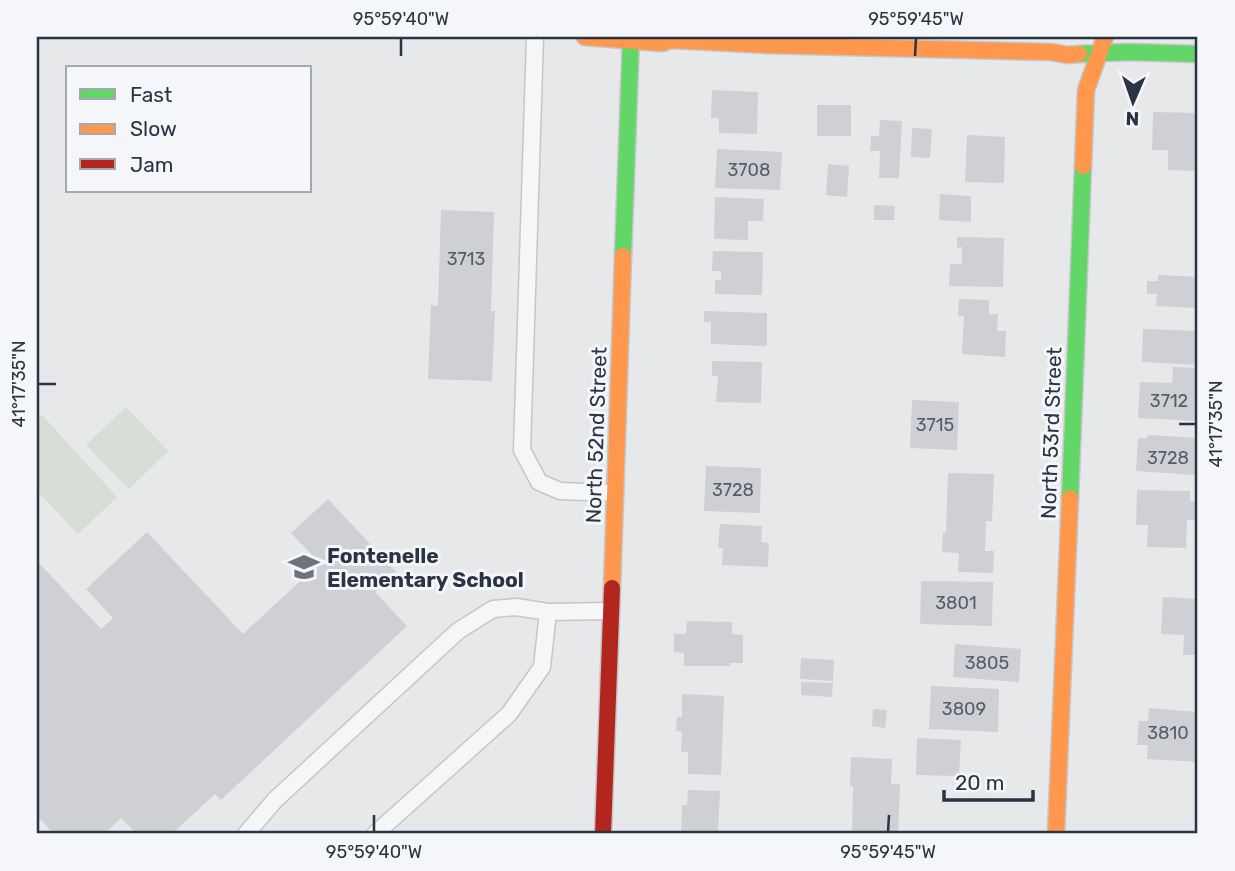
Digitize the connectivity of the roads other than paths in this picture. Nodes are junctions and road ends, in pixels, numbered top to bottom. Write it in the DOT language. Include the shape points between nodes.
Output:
graph roads {
  1 [pos="535,37"];
  2 [pos="585,37"];
  3 [pos="1105,37"];
  4 [pos="631,38"];
  5 [pos="1099,53"];
  6 [pos="1198,54"];
  7 [pos="615,493"];
  8 [pos="611,611"];
  9 [pos="548,612"];
  10 [pos="246,834"];
  11 [pos="375,834"];
  12 [pos="603,834"];
  13 [pos="1056,834"];
  1 -- 7 [label="lane" via="522,450 539,482 560,491"];
  2 -- 4 [label="street"];
  3 -- 5 [label="street, North 53rd Street"];
  4 -- 5 [label="street" via="662,43"];
  4 -- 7 [label="street, North 52nd Street"];
  5 -- 6 [label="street"];
  5 -- 13 [label="street, North 53rd Street" via="1086,89"];
  7 -- 8 [label="street, North 52nd Street"];
  8 -- 9 [label="lane"];
  8 -- 12 [label="street, North 52nd Street"];
  9 -- 10 [label="lane" via="493,609 458,631 275,800"];
  9 -- 11 [label="lane" via="542,667 509,714"];
}
